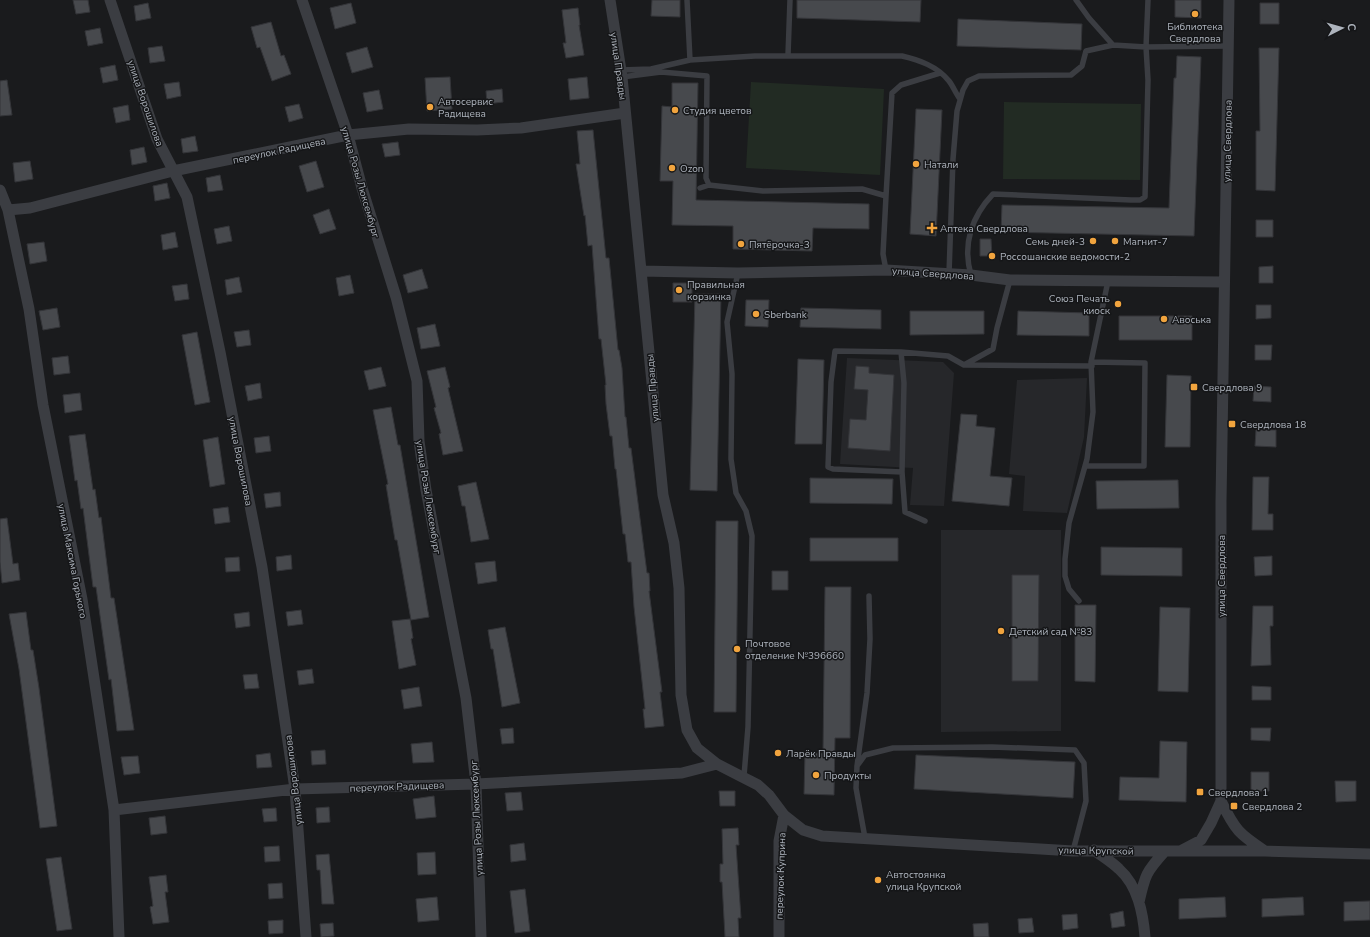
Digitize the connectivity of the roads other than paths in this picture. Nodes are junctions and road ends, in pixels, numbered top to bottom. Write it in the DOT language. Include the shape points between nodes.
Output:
graph roads {
  1 [pos="110,0"];
  2 [pos="302,0"];
  3 [pos="610,0"];
  4 [pos="687,0"];
  5 [pos="790,0"];
  6 [pos="1076,0"];
  7 [pos="1148,0"];
  8 [pos="1229,0"];
  9 [pos="1113,45"];
  10 [pos="1228,46"];
  11 [pos="1146,47"];
  12 [pos="788,55"];
  13 [pos="690,60"];
  14 [pos="940,73"];
  15 [pos="621,74"];
  16 [pos="960,100"];
  17 [pos="625,113"];
  18 [pos="348,135"];
  19 [pos="173,172"];
  20 [pos="709,185"];
  21 [pos="700,188"];
  22 [pos="0,190"];
  23 [pos="886,196"];
  24 [pos="8,210"];
  25 [pos="886,270"];
  26 [pos="641,271"];
  27 [pos="738,273"];
  28 [pos="949,274"];
  29 [pos="971,275"];
  30 [pos="1010,280"];
  31 [pos="1108,281"];
  32 [pos="1224,282"];
  33 [pos="902,352"];
  34 [pos="1091,364"];
  35 [pos="964,365"];
  36 [pos="1085,466"];
  37 [pos="902,472"];
  38 [pos="925,521"];
  39 [pos="869,596"];
  40 [pos="1079,601"];
  41 [pos="717,764"];
  42 [pos="857,766"];
  43 [pos="744,776"];
  44 [pos="476,784"];
  45 [pos="295,789"];
  46 [pos="1221,801"];
  47 [pos="114,810"];
  48 [pos="784,815"];
  49 [pos="865,838"];
  50 [pos="1094,850"];
  51 [pos="1073,851"];
  52 [pos="1165,851"];
  53 [pos="1181,851"];
  54 [pos="1265,851"];
  55 [pos="1370,854"];
  56 [pos="1139,902"];
  57 [pos="119,937"];
  58 [pos="306,937"];
  59 [pos="480,937"];
  60 [pos="779,937"];
  61 [pos="1145,937"];
  1 -- 19 [label="street, улица Ворошилова" via="157,139"];
  2 -- 18 [label="street, улица Розы Люксембург"];
  3 -- 15 [label="street, улица Правды"];
  4 -- 13 [label="lane"];
  5 -- 12 [label="lane"];
  6 -- 9 [label="lane"];
  7 -- 11 [label="lane"];
  8 -- 10 [label="street, улица Свердлова"];
  9 -- 11 [label="lane"];
  9 -- 16 [label="lane" via="1086,51 1082,66 1071,75 979,76 968,81"];
  10 -- 11 [label="lane"];
  10 -- 32 [label="street, улица Свердлова"];
  11 -- 29 [label="lane" via="1148,80 1145,197 1131,200 993,194 972,223 968,262"];
  12 -- 13 [label="lane"];
  12 -- 14 [label="lane" via="902,56 922,61"];
  13 -- 15 [label="lane"];
  14 -- 16 [label="lane" via="949,81"];
  14 -- 23 [label="lane" via="901,85 892,93"];
  15 -- 17 [label="street, улица Правды"];
  15 -- 20 [label="lane" via="661,72 707,76 706,178"];
  16 -- 28 [label="lane" via="953,159"];
  17 -- 18 [label="street, переулок Радищева" via="521,128 410,129"];
  17 -- 26 [label="street, улица Правды"];
  18 -- 19 [label="street, переулок Радищева"];
  18 -- 44 [label="street, улица Розы Люксембург" via="396,297 417,381 419,441 426,490 466,698"];
  19 -- 24 [label="street, переулок Радищева" via="30,208"];
  19 -- 45 [label="street, улица Ворошилова" via="187,196 220,352 262,567"];
  20 -- 21 [label="lane"];
  20 -- 23 [label="lane" via="764,191 862,189"];
  22 -- 24 [label="street, улица Максима Горького"];
  23 -- 25 [label="lane" via="883,254"];
  24 -- 47 [label="street, улица Максима Горького" via="30,309 43,405 82,599"];
  25 -- 27 [label="street, улица Свердлова"];
  25 -- 28 [label="street, улица Свердлова"];
  26 -- 27 [label="street, улица Свердлова"];
  26 -- 41 [label="street, улица Правды" via="663,495 674,543 679,588 681,695 687,730 697,748"];
  27 -- 43 [label="lane" via="727,322 732,374 731,459 736,493 746,511 752,536 748,727"];
  28 -- 29 [label="street, улица Свердлова"];
  29 -- 30 [label="street, улица Свердлова"];
  30 -- 31 [label="street, улица Свердлова"];
  30 -- 35 [label="lane" via="993,349"];
  31 -- 32 [label="street, улица Свердлова"];
  31 -- 34 [label="lane"];
  32 -- 46 [label="street, улица Свердлова"];
  33 -- 35 [label="lane" via="948,356"];
  33 -- 37 [label="lane"];
  33 -- 37 [label="lane" via="835,351 828,460 828,467 833,469"];
  34 -- 35 [label="lane"];
  34 -- 36 [label="lane" via="1093,412"];
  34 -- 36 [label="lane" via="1145,363 1144,466"];
  36 -- 40 [label="lane" via="1070,523 1065,559 1065,576 1069,589"];
  37 -- 38 [label="lane" via="905,512"];
  39 -- 42 [label="lane" via="870,639"];
  41 -- 43 [label="street, улица Правды"];
  41 -- 44 [label="street, переулок Радищева" via="682,772"];
  42 -- 49 [label="lane" via="856,788"];
  42 -- 51 [label="lane" via="865,755 893,748 992,747 1075,750 1084,762 1086,801"];
  43 -- 48 [label="street, улица Правды" via="769,795"];
  44 -- 45 [label="street, переулок Радищева"];
  44 -- 59 [label="street, улица Розы Люксембург"];
  45 -- 47 [label="street, переулок Радищева"];
  45 -- 58 [label="street, улица Ворошилова"];
  46 -- 53 [label="street" via="1201,840"];
  46 -- 54 [label="street, улица Свердлова" via="1233,825 1244,837"];
  47 -- 57 [label="street, улица Максима Горького"];
  48 -- 49 [label="street, улица Крупской" via="803,830 822,836"];
  48 -- 60 [label="street, переулок Куприна" via="779,848"];
  49 -- 51 [label="street, улица Крупской"];
  50 -- 51 [label="street, улица Крупской"];
  50 -- 52 [label="street, улица Крупской"];
  50 -- 56 [label="street" via="1120,869 1131,884"];
  52 -- 53 [label="street, улица Крупской"];
  52 -- 56 [label="street" via="1144,877"];
  53 -- 54 [label="street, улица Крупской"];
  54 -- 55 [label="street, улица Крупской"];
  56 -- 61 [label="street"];
}
